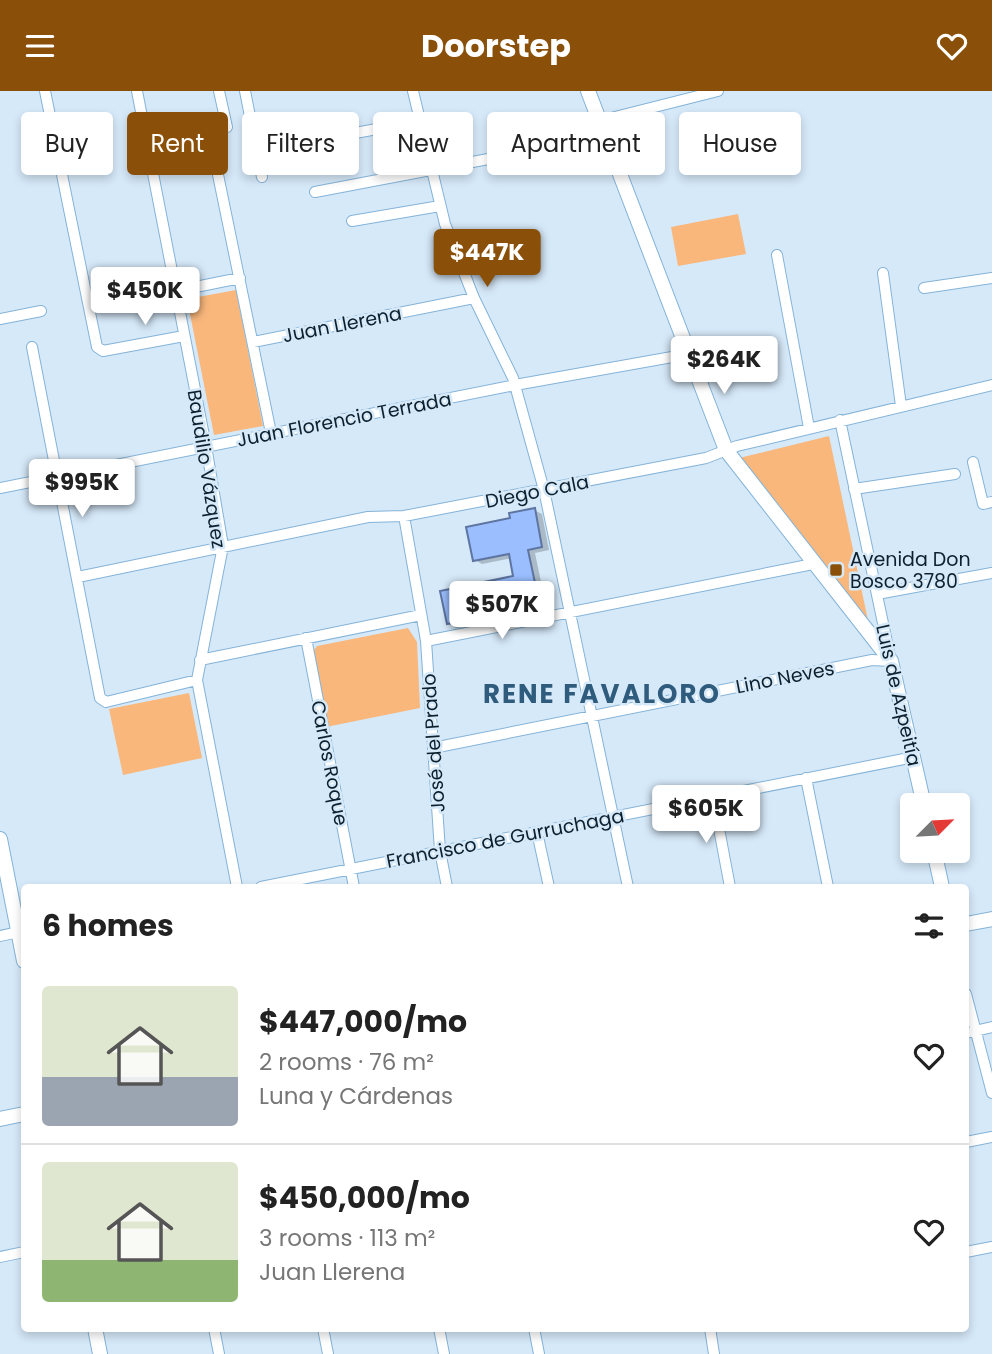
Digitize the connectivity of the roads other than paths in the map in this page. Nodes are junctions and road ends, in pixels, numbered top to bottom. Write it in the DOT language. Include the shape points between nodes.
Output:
graph roads {
  1 [pos="45,91"];
  2 [pos="137,91"];
  3 [pos="219,91"];
  4 [pos="245,91"];
  5 [pos="413,91"];
  6 [pos="588,91"];
  7 [pos="718,91"];
  8 [pos="224,112"];
  9 [pos="418,112"];
  10 [pos="596,112"];
  11 [pos="635,112"];
  12 [pos="218,175"];
  13 [pos="404,175"];
  14 [pos="432,175"];
  15 [pos="620,175"];
  16 [pos="262,177"];
  17 [pos="314,192"];
  18 [pos="439,205"];
  19 [pos="352,221"];
  20 [pos="777,255"];
  21 [pos="883,273"];
  22 [pos="240,278"];
  23 [pos="992,278"];
  24 [pos="924,288"];
  25 [pos="176,291"];
  26 [pos="474,298"];
  27 [pos="41,311"];
  28 [pos="0,319"];
  29 [pos="184,336"];
  30 [pos="253,342"];
  31 [pos="32,347"];
  32 [pos="689,354"];
  33 [pos="515,385"];
  34 [pos="992,385"];
  35 [pos="901,406"];
  36 [pos="840,420"];
  37 [pos="809,428"];
  38 [pos="271,433"];
  39 [pos="206,446"];
  40 [pos="726,450"];
  41 [pos="973,462"];
  42 [pos="955,474"];
  43 [pos="58,477"];
  44 [pos="0,488"];
  45 [pos="854,489"];
  46 [pos="544,490"];
  47 [pos="992,502"];
  48 [pos="404,516"];
  49 [pos="223,546"];
  50 [pos="813,564"];
  51 [pos="992,573"];
  52 [pos="78,577"];
  53 [pos="877,594"];
  54 [pos="571,611"];
  55 [pos="421,615"];
  56 [pos="306,638"];
  57 [pos="426,641"];
  58 [pos="200,660"];
  59 [pos="891,661"];
  60 [pos="197,680"];
  61 [pos="591,716"];
  62 [pos="433,748"];
  63 [pos="914,757"];
  64 [pos="806,778"];
  65 [pos="922,793"];
  66 [pos="713,797"];
  67 [pos="614,817"];
  68 [pos="537,832"];
  69 [pos="0,839"];
  70 [pos="440,851"];
  71 [pos="937,863"];
  72 [pos="351,869"];
  73 [pos="236,884"];
  74 [pos="276,884"];
  75 [pos="354,884"];
  76 [pos="446,884"];
  77 [pos="548,884"];
  78 [pos="627,884"];
  79 [pos="729,884"];
  80 [pos="827,884"];
  81 [pos="941,884"];
  82 [pos="20,912"];
  83 [pos="992,919"];
  84 [pos="969,923"];
  85 [pos="19,932"];
  86 [pos="0,936"];
  87 [pos="21,944"];
  88 [pos="992,1027"];
  89 [pos="970,1032"];
  90 [pos="992,1093"];
  91 [pos="21,1115"];
  92 [pos="0,1119"];
  93 [pos="992,1137"];
  94 [pos="969,1141"];
  95 [pos="992,1247"];
  96 [pos="969,1251"];
  97 [pos="21,1253"];
  98 [pos="0,1257"];
  99 [pos="96,1332"];
  100 [pos="215,1332"];
  101 [pos="324,1332"];
  102 [pos="440,1332"];
  103 [pos="535,1332"];
  104 [pos="711,1332"];
  105 [pos="100,1354"];
  106 [pos="219,1354"];
  107 [pos="328,1354"];
  108 [pos="444,1354"];
  109 [pos="539,1354"];
  110 [pos="714,1354"];
  1 -- 29 [label="street" via="97,347 103,351"];
  2 -- 25 [label="street, Baudilio Vázquez"];
  3 -- 8 [label="street"];
  4 -- 16 [label="street"];
  5 -- 9 [label="street"];
  6 -- 10 [label="main road"];
  7 -- 11 [label="street"];
  12 -- 22 [label="street"];
  13 -- 17 [label="street"];
  14 -- 18 [label="street"];
  15 -- 32 [label="main road"];
  18 -- 19 [label="street"];
  18 -- 26 [label="street"];
  20 -- 37 [label="street"];
  21 -- 35 [label="street"];
  22 -- 25 [label="street"];
  22 -- 30 [label="street"];
  23 -- 24 [label="street"];
  25 -- 29 [label="street, Baudilio Vázquez"];
  26 -- 30 [label="street, Juan Llerena"];
  26 -- 33 [label="street"];
  27 -- 28 [label="street"];
  29 -- 39 [label="street, Baudilio Vázquez"];
  30 -- 38 [label="street"];
  31 -- 43 [label="street"];
  32 -- 33 [label="street, Juan Florencio Terrada"];
  32 -- 40 [label="main road"];
  33 -- 38 [label="street, Juan Florencio Terrada"];
  33 -- 46 [label="street"];
  34 -- 35 [label="street, Diego Cala"];
  35 -- 36 [label="street, Diego Cala"];
  36 -- 37 [label="street, Diego Cala"];
  36 -- 45 [label="street, Luis de Azpeitía"];
  37 -- 40 [label="street, Diego Cala"];
  38 -- 39 [label="street, Juan Florencio Terrada"];
  39 -- 43 [label="street, Juan Florencio Terrada"];
  39 -- 49 [label="street, Baudilio Vázquez"];
  40 -- 46 [label="street, Diego Cala" via="706,458"];
  40 -- 50 [label="main road"];
  41 -- 47 [label="street" via="983,504"];
  42 -- 45 [label="street"];
  43 -- 44 [label="street, Juan Florencio Terrada"];
  43 -- 52 [label="street"];
  45 -- 53 [label="street, Luis de Azpeitía"];
  46 -- 48 [label="street, Diego Cala"];
  46 -- 54 [label="street"];
  48 -- 49 [label="street, Diego Cala" via="375,516"];
  48 -- 55 [label="street, José del Prado"];
  49 -- 52 [label="street, Diego Cala"];
  49 -- 58 [label="street, Baudilio Vázquez"];
  50 -- 54 [label="street"];
  50 -- 59 [label="main road"];
  51 -- 53 [label="street"];
  52 -- 60 [label="street" via="100,698 106,702"];
  53 -- 59 [label="street, Luis de Azpeitía"];
  54 -- 57 [label="street"];
  54 -- 61 [label="street"];
  55 -- 56 [label="street"];
  55 -- 57 [label="street, José del Prado"];
  56 -- 58 [label="street"];
  56 -- 72 [label="street, Carlos Roque"];
  57 -- 62 [label="street, José del Prado"];
  58 -- 60 [label="street, Baudilio Vázquez"];
  59 -- 61 [label="street, Lino Neves" via="872,660"];
  59 -- 63 [label="main road, Luis de Azpeitía"];
  60 -- 73 [label="street, Baudilio Vázquez"];
  61 -- 62 [label="street, Lino Neves"];
  61 -- 67 [label="street"];
  62 -- 70 [label="street, José del Prado"];
  63 -- 64 [label="street, Francisco de Gurruchaga"];
  63 -- 65 [label="main road, Luis de Azpeitía"];
  64 -- 66 [label="street, Francisco de Gurruchaga"];
  64 -- 80 [label="street"];
  66 -- 67 [label="street, Francisco de Gurruchaga"];
  66 -- 79 [label="street"];
  67 -- 68 [label="street, Francisco de Gurruchaga"];
  67 -- 78 [label="street"];
  68 -- 70 [label="street, Francisco de Gurruchaga"];
  68 -- 77 [label="street"];
  69 -- 82 [label="main road"];
  70 -- 72 [label="street, Francisco de Gurruchaga"];
  70 -- 76 [label="street, José del Prado"];
  71 -- 81 [label="main road"];
  72 -- 74 [label="street, Francisco de Gurruchaga"];
  72 -- 75 [label="street, Carlos Roque"];
  82 -- 85 [label="main road"];
  83 -- 84 [label="main road"];
  85 -- 86 [label="street"];
  85 -- 87 [label="main road"];
  88 -- 89 [label="street"];
  89 -- 90 [label="street"];
  91 -- 92 [label="main road"];
  93 -- 94 [label="street"];
  95 -- 96 [label="street"];
  97 -- 98 [label="street"];
  99 -- 105 [label="main road"];
  100 -- 106 [label="street"];
  101 -- 107 [label="street"];
  102 -- 108 [label="street"];
  103 -- 109 [label="street"];
  104 -- 110 [label="street"];
}
